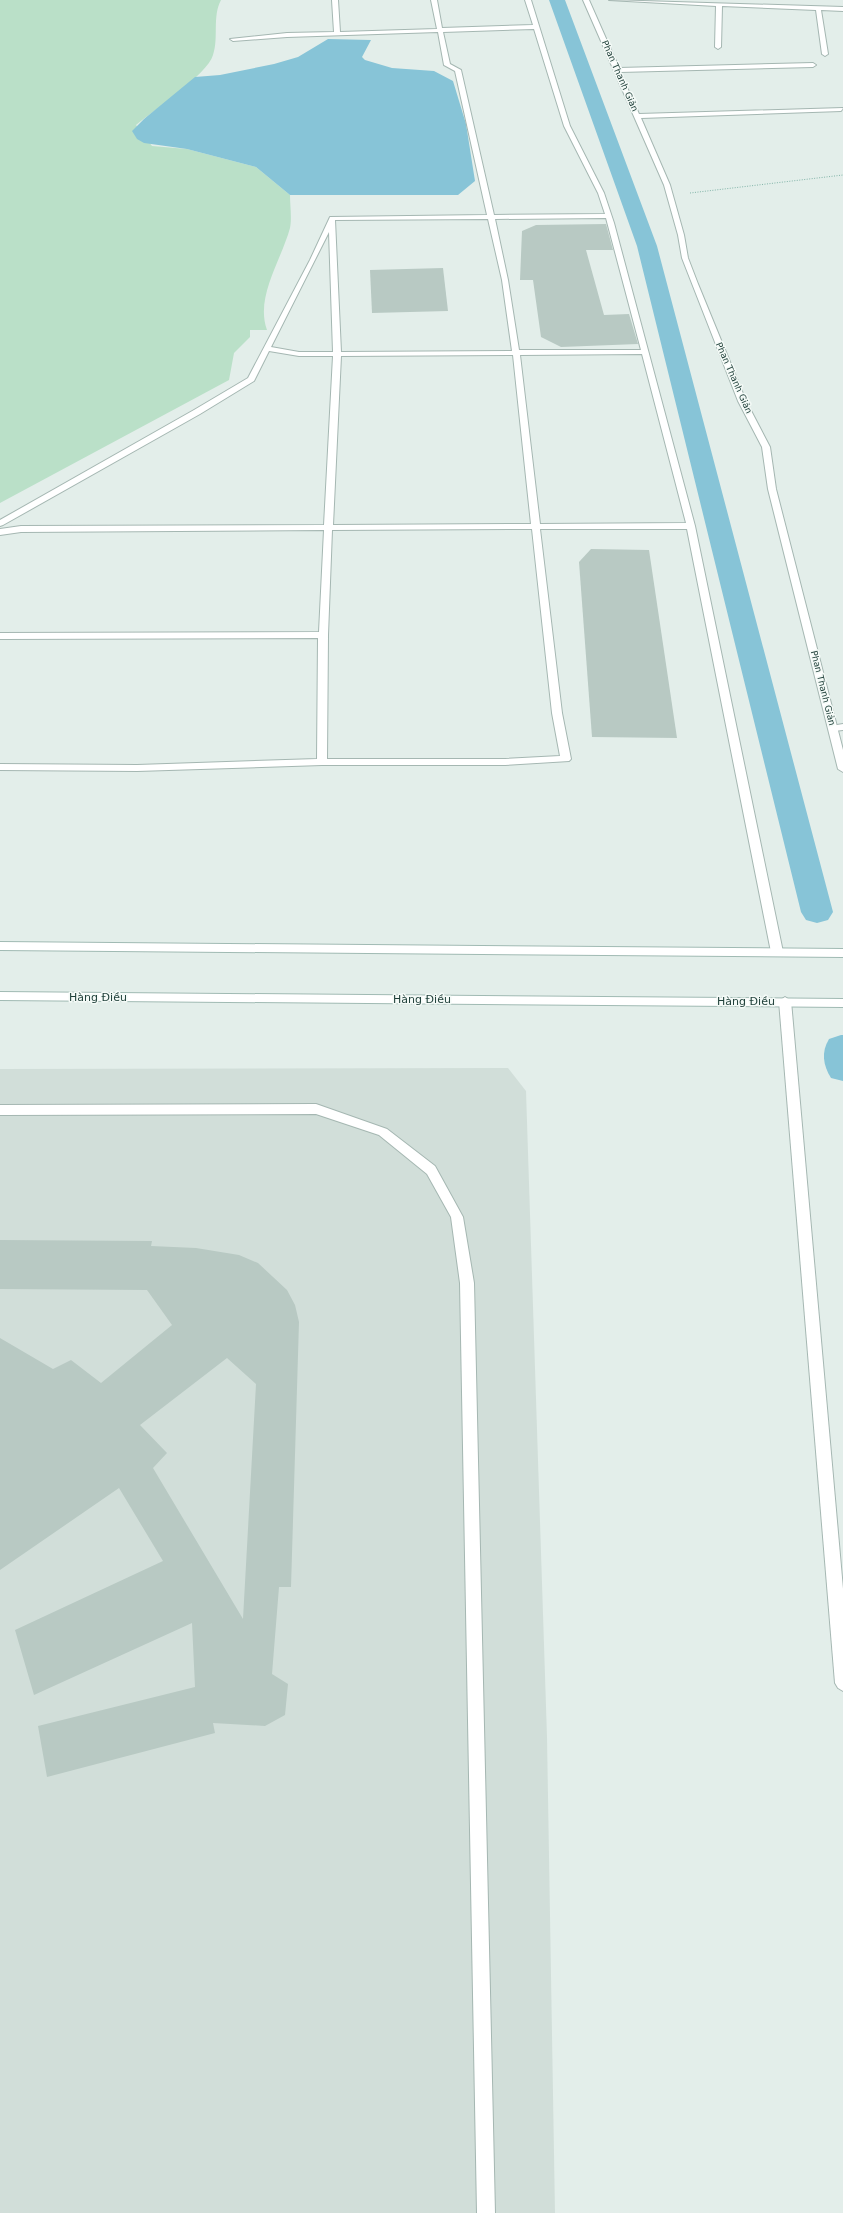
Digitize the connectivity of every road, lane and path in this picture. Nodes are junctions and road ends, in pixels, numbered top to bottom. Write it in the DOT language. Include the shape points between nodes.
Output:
graph roads {
  1 [pos="335,0"];
  2 [pos="434,0"];
  3 [pos="528,0"];
  4 [pos="586,0"];
  5 [pos="612,0"];
  6 [pos="719,4"];
  7 [pos="818,8"];
  8 [pos="843,9"];
  9 [pos="537,28"];
  10 [pos="441,30"];
  11 [pos="337,33"];
  12 [pos="233,39"];
  13 [pos="718,48"];
  14 [pos="825,54"];
  15 [pos="813,65"];
  16 [pos="618,70"];
  17 [pos="841,109"];
  18 [pos="638,116"];
  19 [pos="843,176"];
  20 [pos="670,195"];
  21 [pos="608,216"];
  22 [pos="491,217"];
  23 [pos="332,218"];
  24 [pos="268,349"];
  25 [pos="516,352"];
  26 [pos="644,352"];
  27 [pos="337,354"];
  28 [pos="0,523"];
  29 [pos="691,526"];
  30 [pos="537,527"];
  31 [pos="330,528"];
  32 [pos="0,532"];
  33 [pos="324,635"];
  34 [pos="0,636"];
  35 [pos="838,728"];
  36 [pos="322,762"];
  37 [pos="0,767"];
  38 [pos="843,769"];
  39 [pos="0,946"];
  40 [pos="777,952"];
  41 [pos="843,953"];
  42 [pos="0,996"];
  43 [pos="785,1001"];
  44 [pos="843,1003"];
  45 [pos="0,1110"];
  46 [pos="843,1683"];
  47 [pos="486,2213"];
  1 -- 11 [label="street"];
  2 -- 10 [label="street"];
  3 -- 9 [label="street"];
  4 -- 16 [label="street, Phan Thanh Giản"];
  5 -- 6 [label="street"];
  6 -- 7 [label="street"];
  6 -- 13 [label="street"];
  7 -- 8 [label="street"];
  7 -- 14 [label="street"];
  9 -- 10 [label="street"];
  9 -- 21 [label="street" via="566,126 601,193"];
  10 -- 11 [label="street"];
  10 -- 22 [label="street" via="447,65 458,70"];
  11 -- 12 [label="street"];
  15 -- 16 [label="street"];
  16 -- 18 [label="street, Phan Thanh Giản"];
  17 -- 18 [label="street"];
  18 -- 20 [label="street, Phan Thanh Giản"];
  19 -- 20 [label="path"];
  20 -- 35 [label="street, Phan Thanh Giản" via="682,235 685,258 742,401 766,447 772,490"];
  21 -- 22 [label="street"];
  21 -- 26 [label="street"];
  22 -- 23 [label="street"];
  22 -- 25 [label="street" via="505,280"];
  23 -- 24 [label="street"];
  23 -- 27 [label="street"];
  24 -- 27 [label="street" via="299,354"];
  24 -- 28 [label="street" via="251,379"];
  25 -- 26 [label="street"];
  25 -- 27 [label="street"];
  25 -- 30 [label="street"];
  26 -- 29 [label="street"];
  27 -- 31 [label="street" via="330,463"];
  29 -- 30 [label="street"];
  29 -- 40 [label="street"];
  30 -- 31 [label="street"];
  30 -- 36 [label="street" via="557,713 566,759 505,762"];
  31 -- 32 [label="street" via="21,529"];
  31 -- 33 [label="street"];
  33 -- 34 [label="street"];
  33 -- 36 [label="street"];
  35 -- 38 [label="street, Phan Thanh Giản"];
  36 -- 37 [label="street" via="137,768"];
  39 -- 40 [label="street"];
  40 -- 41 [label="street"];
  42 -- 43 [label="street, Hàng Điều"];
  43 -- 44 [label="street, Hàng Điều"];
  43 -- 46 [label="street"];
  45 -- 47 [label="street" via="316,1109 383,1132 431,1170 457,1218 467,1282"];
}
